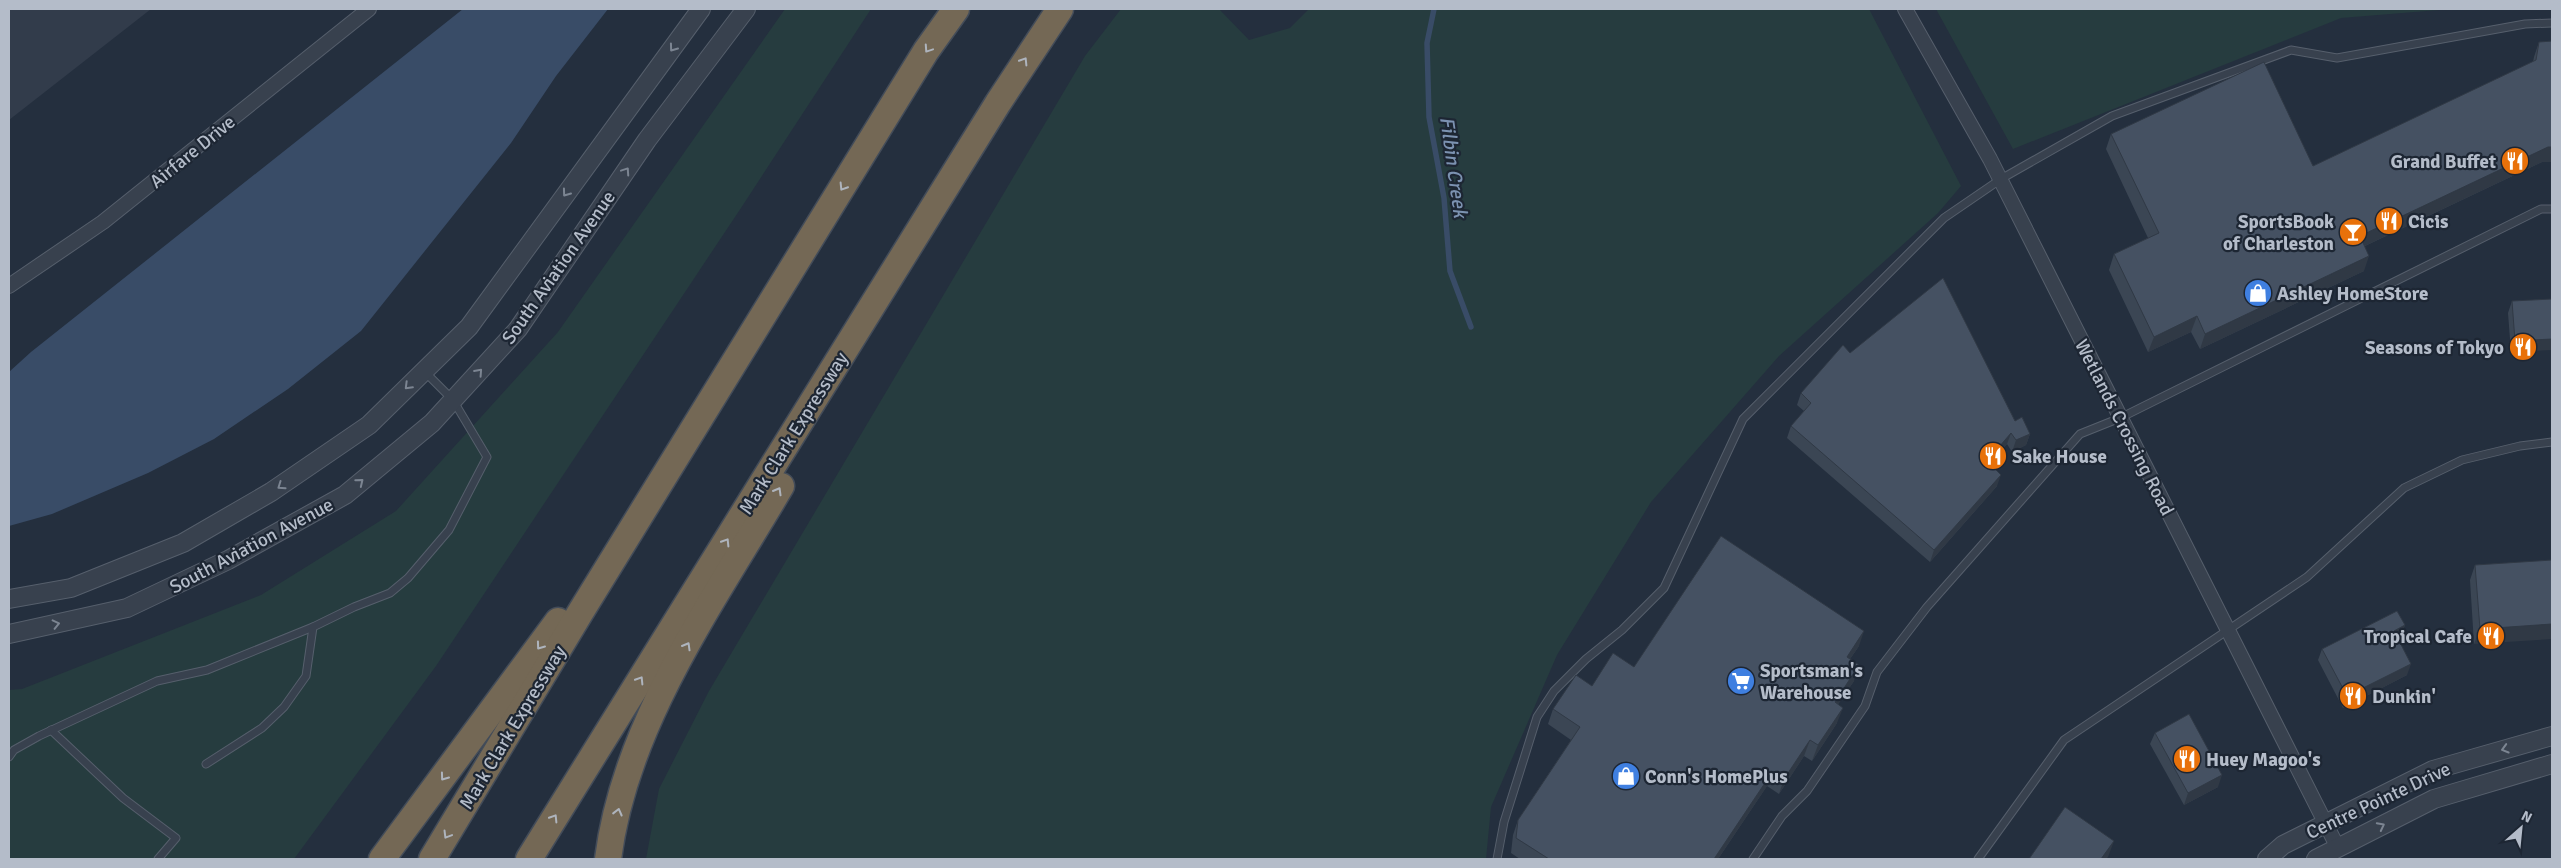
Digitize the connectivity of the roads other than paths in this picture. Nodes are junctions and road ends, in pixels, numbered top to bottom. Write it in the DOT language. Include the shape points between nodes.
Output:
graph roads {
  1 [pos="369,9"];
  2 [pos="702,9"];
  3 [pos="746,9"];
  4 [pos="956,9"];
  5 [pos="1060,9"];
  6 [pos="1905,9"];
  7 [pos="2552,23"];
  8 [pos="998,103"];
  9 [pos="2001,180"];
  10 [pos="2552,209"];
  11 [pos="9,286"];
  12 [pos="754,330"];
  13 [pos="424,370"];
  14 [pos="453,400"];
  15 [pos="2120,418"];
  16 [pos="2552,442"];
  17 [pos="9,599"];
  18 [pos="313,627"];
  19 [pos="2227,629"];
  20 [pos="9,634"];
  21 [pos="51,730"];
  22 [pos="2552,736"];
  23 [pos="9,757"];
  24 [pos="206,764"];
  25 [pos="2552,764"];
  26 [pos="2325,824"];
  27 [pos="2338,848"];
  28 [pos="158,859"];
  29 [pos="382,859"];
  30 [pos="432,859"];
  31 [pos="529,859"];
  32 [pos="608,859"];
  33 [pos="1497,859"];
  34 [pos="1753,859"];
  35 [pos="1978,859"];
  36 [pos="2267,859"];
  37 [pos="2316,859"];
  1 -- 11 [label="street, Airfare Drive" via="103,222"];
  2 -- 13 [label="street, South Aviation Avenue, one-way" via="469,327"];
  14 -- 3 [label="street, South Aviation Avenue, one-way" via="518,329 647,140"];
  4 -- 12 [label="highway, Mark Clark Expressway, one-way"];
  8 -- 5 [label="highway, Mark Clark Expressway, one-way"];
  6 -- 9 [label="street, Wetlands Crossing Road"];
  7 -- 9 [label="lane" via="2525,24 2337,58 2291,50 2112,116"];
  31 -- 8 [label="highway, Mark Clark Expressway, one-way"];
  32 -- 8 [label="highway, one-way" via="636,750 661,691 786,478"];
  9 -- 15 [label="street, Wetlands Crossing Road"];
  9 -- 33 [label="lane" via="1944,218 1743,418 1664,588 1622,630 1579,665 1554,691 1537,717 1504,822"];
  10 -- 15 [label="lane" via="2541,209"];
  12 -- 29 [label="highway, one-way" via="569,605"];
  12 -- 30 [label="highway, Mark Clark Expressway, one-way"];
  13 -- 14 [label="lane"];
  13 -- 17 [label="street, South Aviation Avenue, one-way" via="369,425 271,492 183,543 71,588"];
  14 -- 18 [label="lane" via="487,456 449,530 408,578 390,593"];
  20 -- 14 [label="street, South Aviation Avenue, one-way" via="127,608 228,560 345,495 432,424"];
  15 -- 19 [label="street, Wetlands Crossing Road"];
  15 -- 34 [label="lane" via="2080,434 1927,606 1877,672 1865,706 1808,791 1782,816"];
  16 -- 19 [label="lane" via="2462,460 2404,488 2306,577"];
  18 -- 21 [label="lane" via="207,670 157,681"];
  18 -- 24 [label="lane" via="306,676 284,707 262,728"];
  19 -- 26 [label="street, Wetlands Crossing Road"];
  19 -- 35 [label="lane" via="2064,740"];
  21 -- 23 [label="lane" via="14,750"];
  21 -- 28 [label="lane" via="123,798 176,838"];
  22 -- 26 [label="street, Centre Pointe Drive, one-way" via="2433,770"];
  27 -- 25 [label="street, Centre Pointe Drive, one-way" via="2434,799"];
  26 -- 27 [label="street, Wetlands Crossing Road"];
  26 -- 36 [label="street, Centre Pointe Drive" via="2283,844"];
  27 -- 37 [label="street, Centre Pointe Drive"];
}
